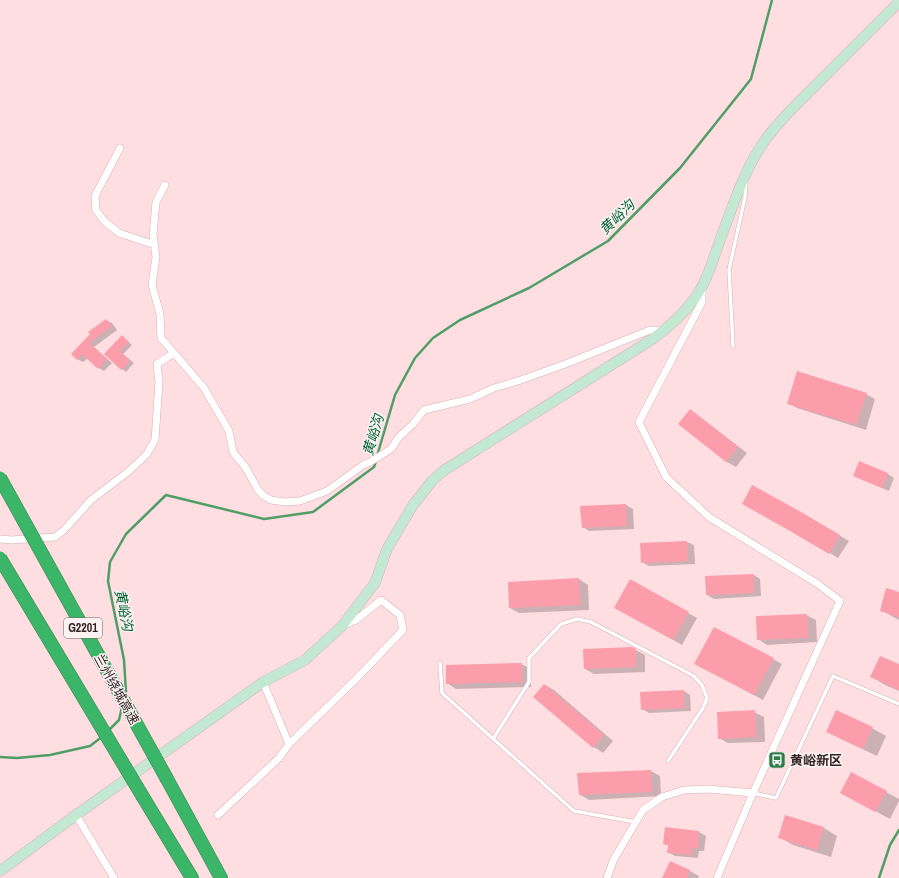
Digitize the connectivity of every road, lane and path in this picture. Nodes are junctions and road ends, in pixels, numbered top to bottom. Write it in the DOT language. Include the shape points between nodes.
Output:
graph roads {
  1 [pos="899,2"];
  2 [pos="120,148"];
  3 [pos="747,172"];
  4 [pos="165,185"];
  5 [pos="155,245"];
  6 [pos="703,284"];
  7 [pos="663,331"];
  8 [pos="733,346"];
  9 [pos="174,353"];
  10 [pos="0,478"];
  11 [pos="0,539"];
  12 [pos="0,558"];
  13 [pos="342,626"];
  14 [pos="440,663"];
  15 [pos="263,682"];
  16 [pos="899,704"];
  17 [pos="493,739"];
  18 [pos="289,744"];
  19 [pos="668,761"];
  20 [pos="753,793"];
  21 [pos="76,815"];
  22 [pos="218,815"];
  23 [pos="636,822"];
  24 [pos="0,871"];
  25 [pos="114,878"];
  26 [pos="192,878"];
  27 [pos="222,878"];
  28 [pos="607,878"];
  29 [pos="717,878"];
  1 -- 3 [label="main road" via="789,112 766,139"];
  2 -- 5 [label="street" via="95,196 96,210 104,221 119,233"];
  3 -- 6 [label="main road"];
  3 -- 8 [label="lane" via="745,197 729,270"];
  4 -- 5 [label="street" via="156,202 153,235"];
  5 -- 9 [label="street" via="152,285 160,314 161,338"];
  6 -- 7 [label="main road" via="686,309"];
  6 -- 20 [label="street" via="702,302 640,422 666,477 709,517 818,584 840,601"];
  7 -- 9 [label="street" via="650,330 470,399 424,410 391,449 382,455 363,465 327,491 300,501 285,502 271,500 258,490 246,468 233,452 229,431 204,388"];
  7 -- 13 [label="main road" via="458,461 432,481 413,505 387,549 375,583"];
  9 -- 11 [label="street" via="157,364 159,382 155,440 147,454 130,471 91,500 55,537"];
  10 -- 27 [label="highway, 兰州绕城高速 / G2201, bridge"];
  12 -- 26 [label="highway, G2201, bridge"];
  13 -- 15 [label="main road" via="306,660"];
  13 -- 18 [label="street" via="356,620 381,600 400,615 403,630"];
  14 -- 17 [label="lane" via="442,693"];
  15 -- 18 [label="street"];
  15 -- 21 [label="main road"];
  16 -- 20 [label="lane" via="833,676 776,798"];
  17 -- 19 [label="lane" via="529,682 529,658 561,624 576,619 591,622 694,676 702,685 707,698 703,708"];
  17 -- 23 [label="lane" via="574,811"];
  18 -- 22 [label="street" via="279,758"];
  20 -- 23 [label="street" via="708,789 684,790 662,797 643,810"];
  20 -- 29 [label="street"];
  21 -- 24 [label="main road"];
  21 -- 25 [label="street"];
  23 -- 28 [label="street" via="614,859"];
}
